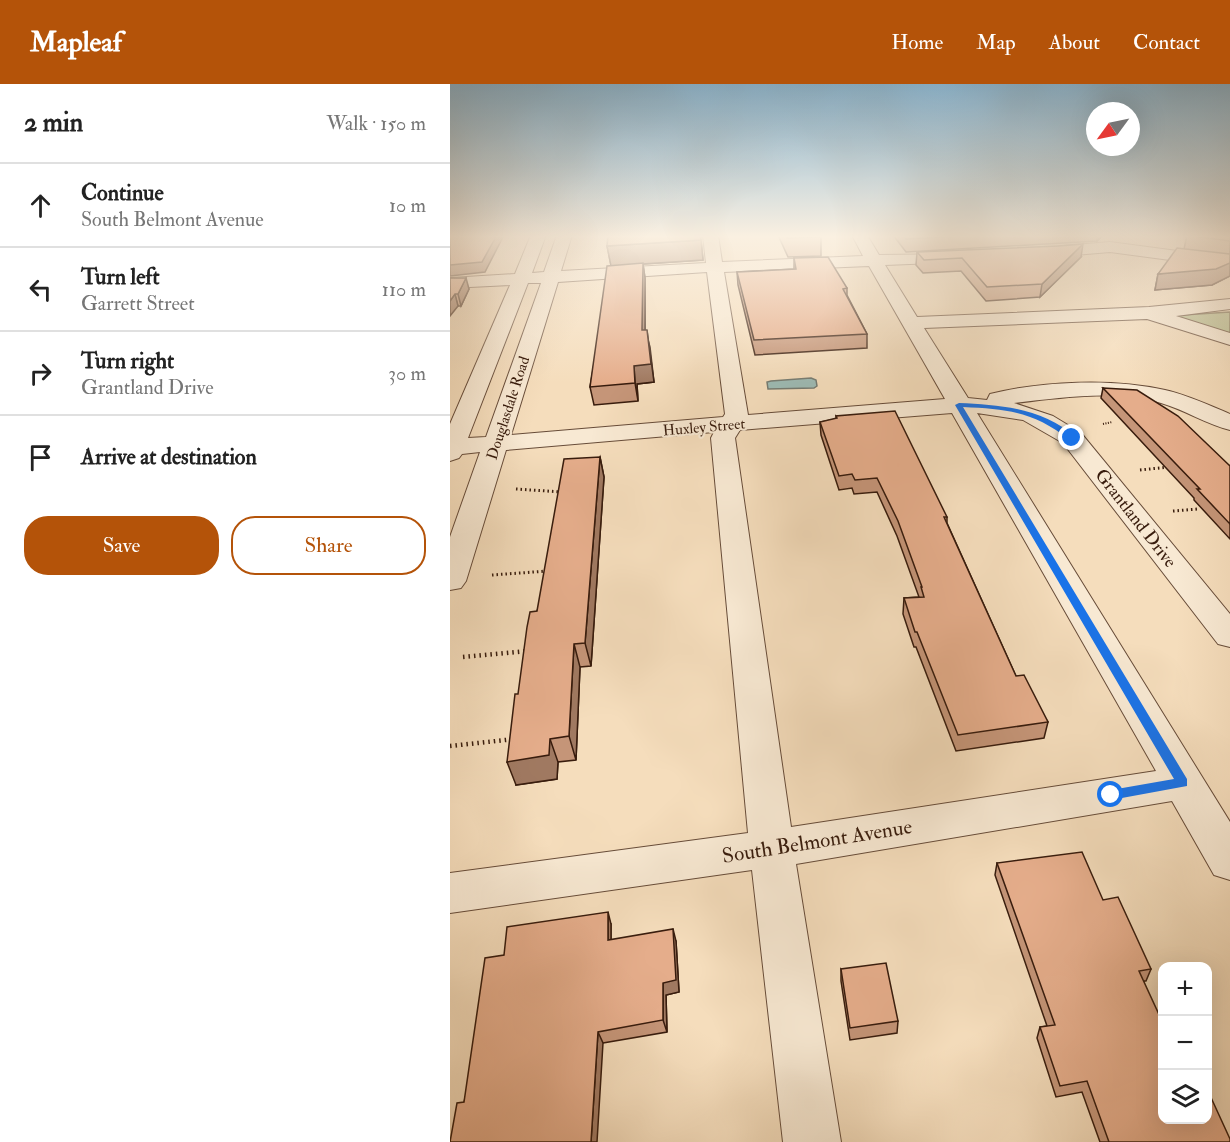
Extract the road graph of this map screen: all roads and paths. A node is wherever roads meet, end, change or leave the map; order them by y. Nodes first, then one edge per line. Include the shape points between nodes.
1 (520, 284) edge
2 (549, 284) edge
3 (717, 284) edge
4 (888, 284) edge
5 (1230, 304) edge
6 (1149, 313) junction
7 (911, 323) junction
8 (1230, 339) edge
9 (965, 405) junction
10 (1230, 423) edge
11 (730, 425) junction
12 (496, 443) junction
13 (451, 449) edge
14 (509, 490) dead end
15 (565, 492) edge
16 (552, 571) edge
17 (486, 576) dead end
18 (450, 581) edge
19 (1230, 636) edge
20 (534, 650) edge
21 (463, 657) dead end
22 (521, 738) edge
23 (450, 746) edge
24 (1183, 783) junction
25 (772, 849) junction
26 (1230, 861) edge
27 (450, 893) edge
28 (812, 1142) edge

1 - 13 street, Douglasdale Road
2 - 12 street, Douglasdale Road
3 - 11 street via 737,414
4 - 7 street
5 - 6 street
6 - 7 street
6 - 8 street
7 - 9 street
9 - 10 street via 1019,396 1116,391 1163,397
9 - 11 street, Huxley Street
9 - 19 street, Grantland Drive via 1025,412 1051,422 1072,438
9 - 24 street
11 - 12 street, Huxley Street
11 - 25 street via 723,438
12 - 13 street, Huxley Street
12 - 18 street, Douglasdale Road
14 - 15 path
16 - 17 path
20 - 21 path
22 - 23 path
24 - 25 street, South Belmont Avenue
24 - 26 street
25 - 27 street, South Belmont Avenue
25 - 28 street

